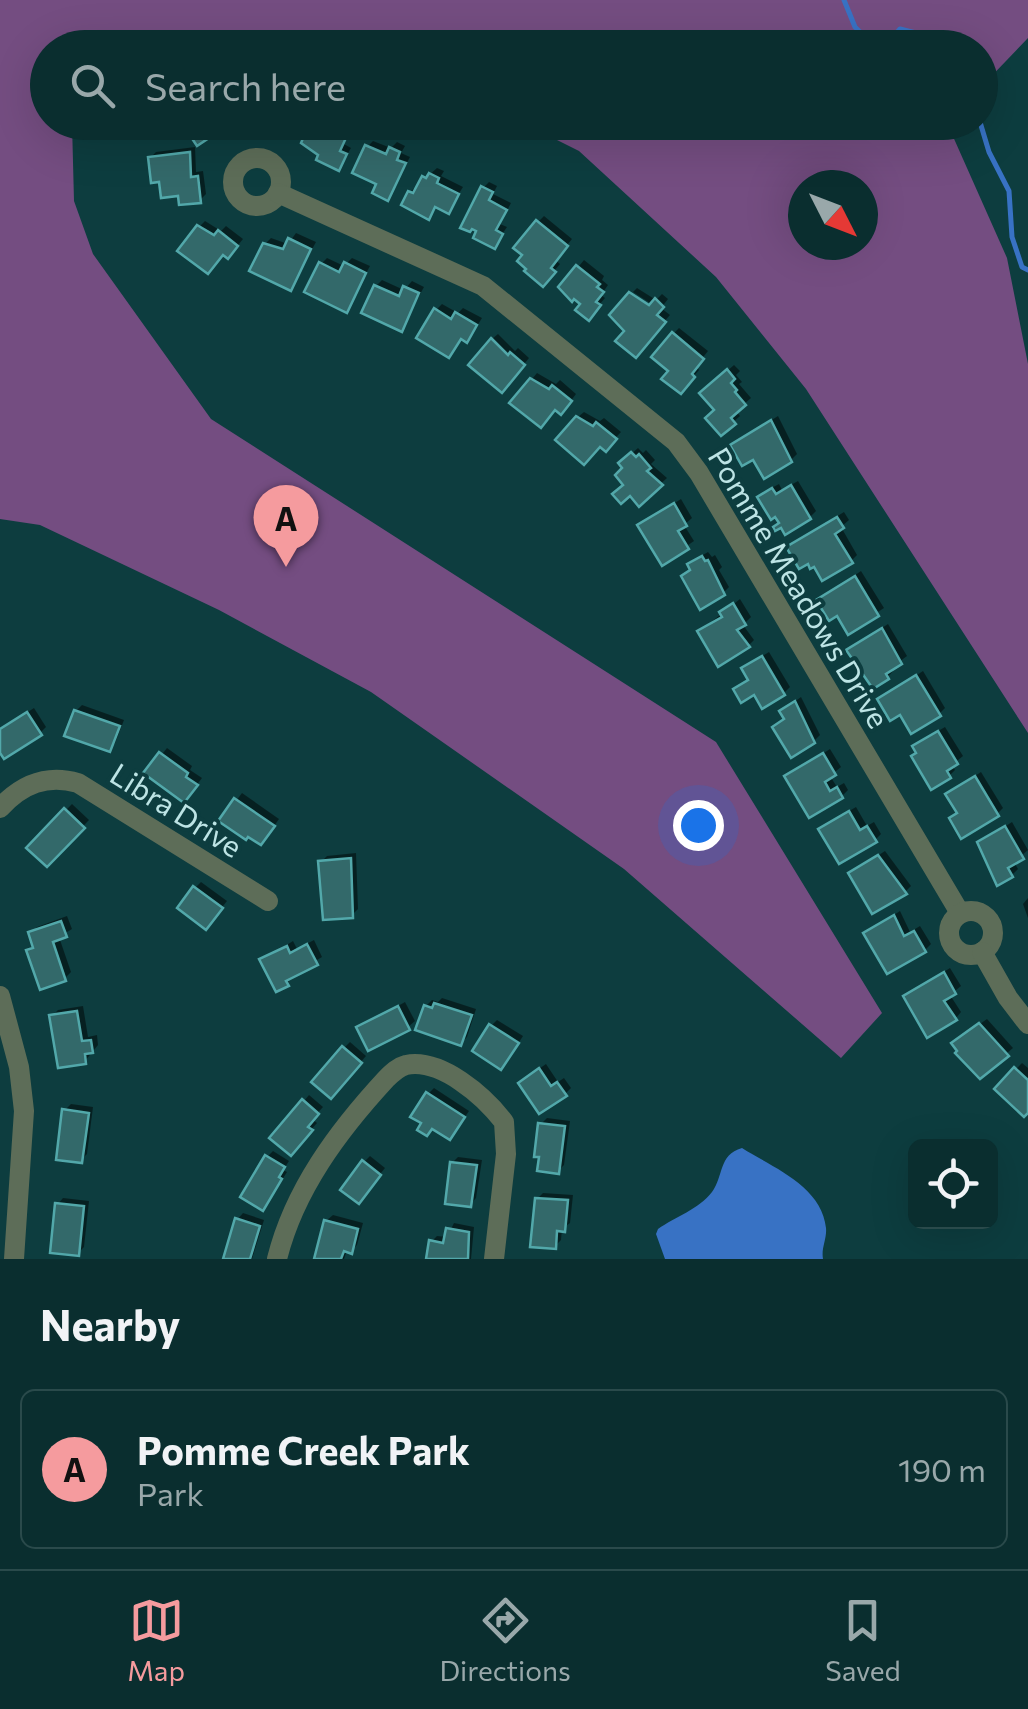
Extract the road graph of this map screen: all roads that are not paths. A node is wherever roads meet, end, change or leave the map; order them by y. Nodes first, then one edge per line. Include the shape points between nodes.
1 (278, 193) dead end
2 (0, 808) edge
3 (268, 901) dead end
4 (960, 913) junction
5 (982, 952) junction
6 (0, 996) edge
7 (1028, 1024) edge
8 (14, 1259) edge
9 (277, 1259) edge
10 (494, 1259) edge

1 - 4 street, Pomme Meadows Drive via 483,286 676,442
2 - 3 street, Libra Drive via 31,783 78,783
4 - 5 street, Pomme Meadows Drive via 977,912 990,922 992,939
4 - 5 street, Pomme Meadows Drive via 950,926 951,944 965,954
5 - 7 street, Pomme Meadows Drive
6 - 8 street via 24,1111
9 - 10 street via 306,1183 371,1094 401,1066 446,1074 504,1122

